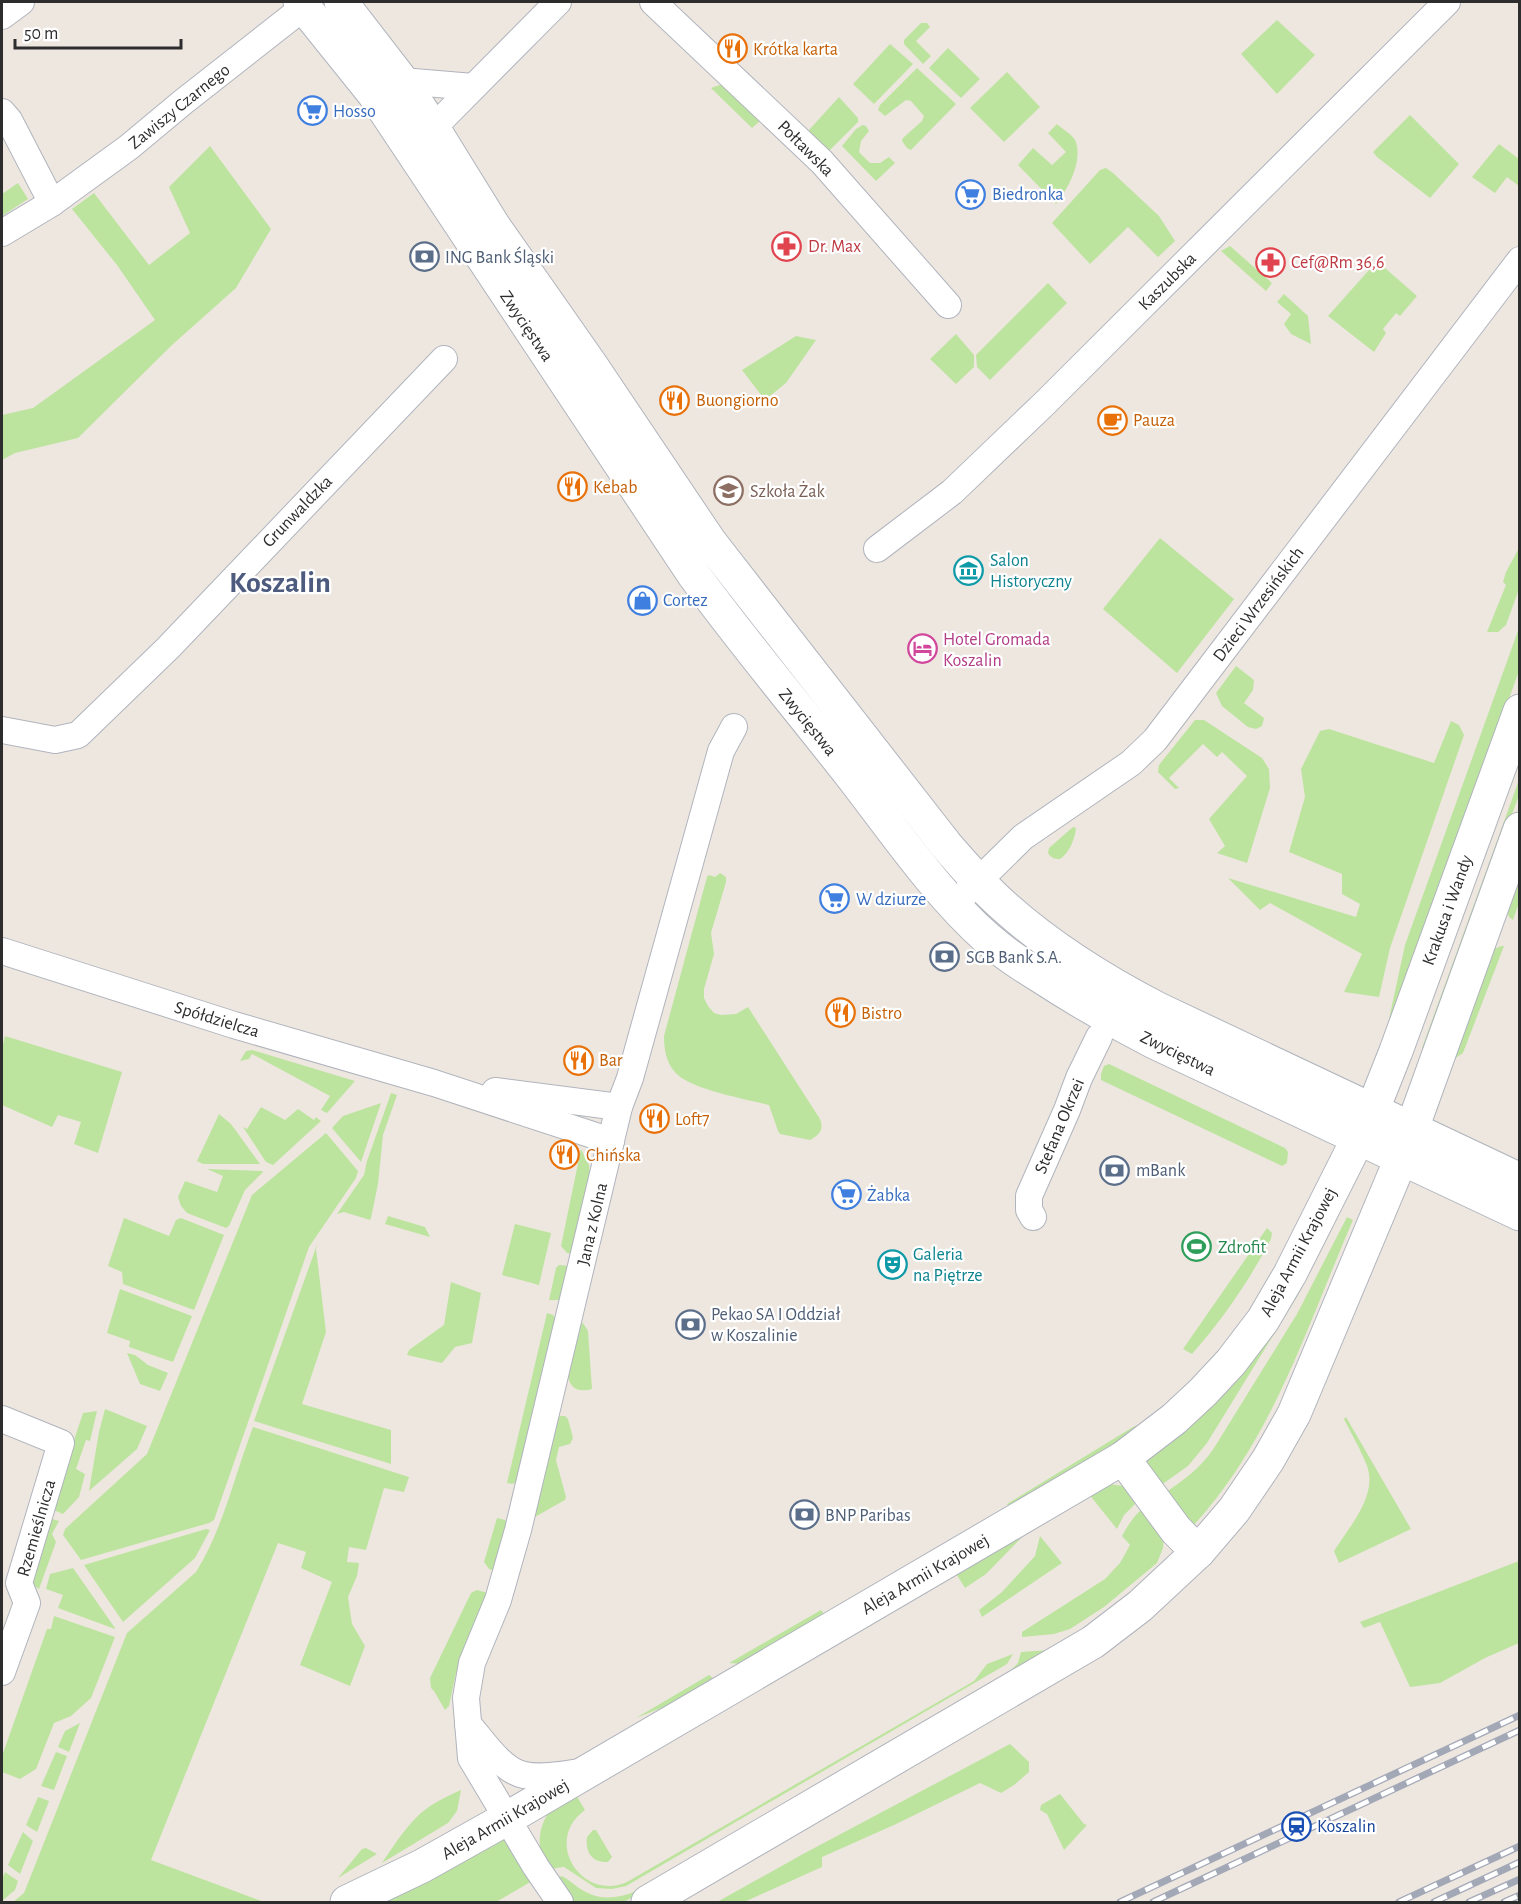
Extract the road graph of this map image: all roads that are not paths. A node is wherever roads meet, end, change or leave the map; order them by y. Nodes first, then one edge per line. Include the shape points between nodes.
1 (21, 2) edge
2 (341, 2) edge
3 (558, 2) edge
4 (653, 2) edge
5 (1447, 2) edge
6 (302, 4) edge
7 (2, 16) edge
8 (402, 81) junction
9 (473, 87) junction
10 (2, 112) edge
11 (421, 137) junction
12 (52, 203) junction
13 (2, 233) edge
14 (1520, 260) edge
15 (948, 305) dead end
16 (444, 359) dead end
17 (877, 549) dead end
18 (1520, 711) edge
19 (734, 727) dead end
20 (2, 730) edge
21 (1520, 829) edge
22 (977, 881) junction
23 (954, 904) junction
24 (2, 951) edge
25 (1099, 1037) dead end
26 (434, 1083) junction
27 (619, 1107) junction
28 (1366, 1123) junction
29 (1412, 1129) junction
30 (611, 1141) junction
31 (1401, 1159) junction
32 (1520, 1180) edge
33 (1520, 1214) edge
34 (1033, 1217) dead end
35 (2, 1419) edge
36 (1123, 1458) junction
37 (1198, 1552) junction
38 (2, 1672) edge
39 (468, 1724) junction
40 (586, 1772) junction
41 (506, 1819) junction
42 (347, 1902) edge
43 (560, 1902) edge
44 (648, 1902) edge

1 - 7 street
2 - 8 street, Zwycięstwa
3 - 9 street
4 - 15 street, Połtawska via 822,162
5 - 17 street, Kaszubska via 952,492
6 - 11 street, Zwycięstwa via 374,94
6 - 12 street, Zawiszy Czarnego via 129,147
8 - 9 street
8 - 11 street, Zwycięstwa
9 - 11 street
10 - 12 street
11 - 22 street, Zwycięstwa via 493,225 710,542
11 - 23 street, Zwycięstwa via 483,260 694,575 734,631
12 - 13 street, Zawiszy Czarnego
14 - 22 street, Dzieci Wrzesińskich via 1155,740 1131,763 1023,837
16 - 20 street, Grunwaldzka via 168,648 78,735 55,740
18 - 28 street, Krakusa i Wandy
19 - 27 street, Jana z Kolna via 721,751
21 - 29 street
22 - 23 street, Dzieci Wrzesińskich
22 - 28 street, Zwycięstwa via 1033,931 1113,986
23 - 28 street, Zwycięstwa via 988,939 1017,961 1108,1018 1154,1042
24 - 26 street, Spółdzielcza
25 - 34 street, Stefana Okrzei via 1029,1196
26 - 27 street, Spółdzielcza
26 - 30 street, Spółdzielcza
27 - 30 street, Jana z Kolna
28 - 29 street, Zwycięstwa
28 - 31 street, Zwycięstwa
28 - 36 street, Aleja Armii Krajowej via 1263,1320 1203,1392
29 - 31 street
29 - 32 street, Zwycięstwa
30 - 39 street, Jana z Kolna via 515,1542 498,1600 472,1663 466,1698
31 - 33 street, Zwycięstwa
31 - 37 street via 1294,1414 1234,1510
35 - 38 street, Rzemieślnicza via 61,1443 19,1583 27,1603
36 - 37 street via 1176,1530
36 - 40 street, Aleja Armii Krajowej
37 - 44 street via 1140,1606 1093,1642
39 - 40 street via 514,1771 534,1776
39 - 41 street, Jana z Kolna via 471,1758
40 - 41 street, Aleja Armii Krajowej
41 - 42 street, Aleja Armii Krajowej
41 - 43 street, Jana z Kolna

